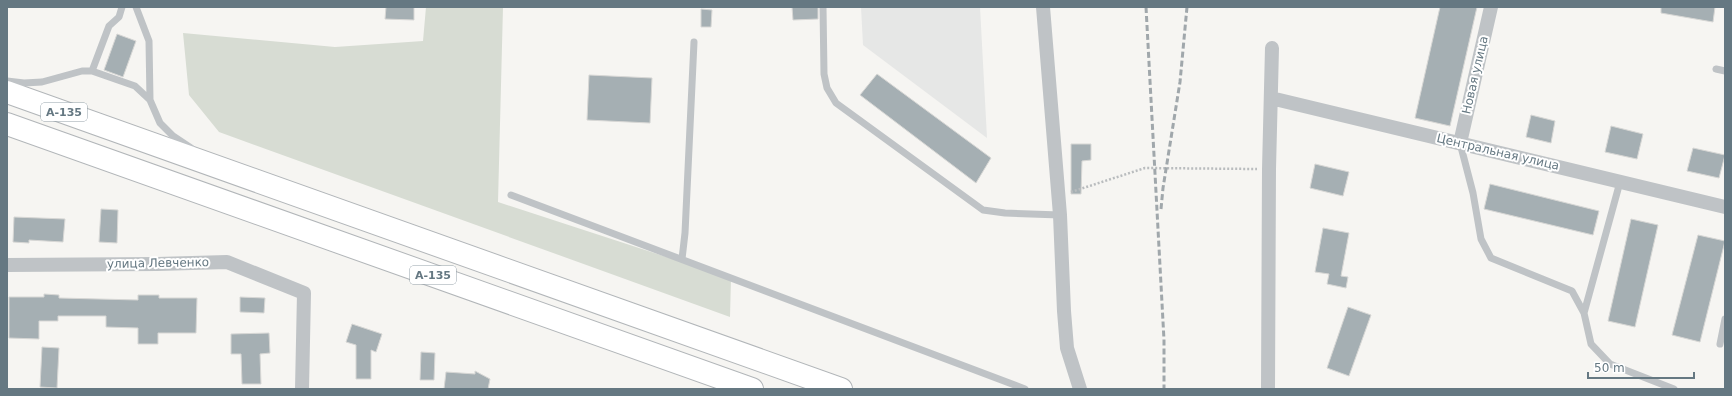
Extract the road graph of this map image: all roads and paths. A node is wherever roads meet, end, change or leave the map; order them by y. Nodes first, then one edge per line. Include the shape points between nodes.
1 (122, 7) edge
2 (136, 7) edge
3 (823, 7) edge
4 (1043, 7) edge
5 (1491, 7) edge
6 (694, 42) dead end
7 (1272, 48) dead end
8 (1716, 70) dead end
9 (92, 71) junction
10 (1725, 71) edge
11 (7, 81) edge
12 (7, 92) edge
13 (1271, 98) junction
14 (150, 100) junction
15 (7, 124) edge
16 (1460, 143) junction
17 (199, 151) dead end
18 (1269, 169) junction
19 (1620, 182) junction
20 (511, 195) dead end
21 (1058, 196) junction
22 (1725, 207) edge
23 (1060, 215) junction
24 (682, 259) junction
25 (7, 265) edge
26 (1584, 313) junction
27 (1725, 319) edge
28 (1720, 344) dead end
29 (302, 389) edge
30 (752, 389) edge
31 (841, 389) edge
32 (1025, 389) edge
33 (1080, 389) edge
34 (1268, 389) edge
35 (1674, 389) edge

1 - 9 lane via 119,17 109,26
2 - 14 lane via 149,41
3 - 23 lane via 824,74 827,88 836,102 983,210
4 - 21 street
5 - 16 street, Новая улица
6 - 24 lane
7 - 13 street
8 - 10 lane
9 - 11 lane via 82,71 42,82
9 - 14 lane via 135,86
12 - 31 highway, А-135 via 256,176
13 - 16 street, Центральная улица
13 - 18 street
14 - 17 lane via 160,123 173,136
15 - 30 highway, А-135
16 - 19 street, Центральная улица
16 - 26 lane via 1473,193 1481,239 1491,258 1572,292
18 - 21 path via 1145,168
18 - 34 street
19 - 22 street, Центральная улица
19 - 26 lane
20 - 24 lane
21 - 23 street
23 - 33 street via 1067,348
24 - 32 lane
25 - 29 street, улица Левченко via 227,262 304,292
26 - 35 lane via 1591,344 1610,364
27 - 28 lane

